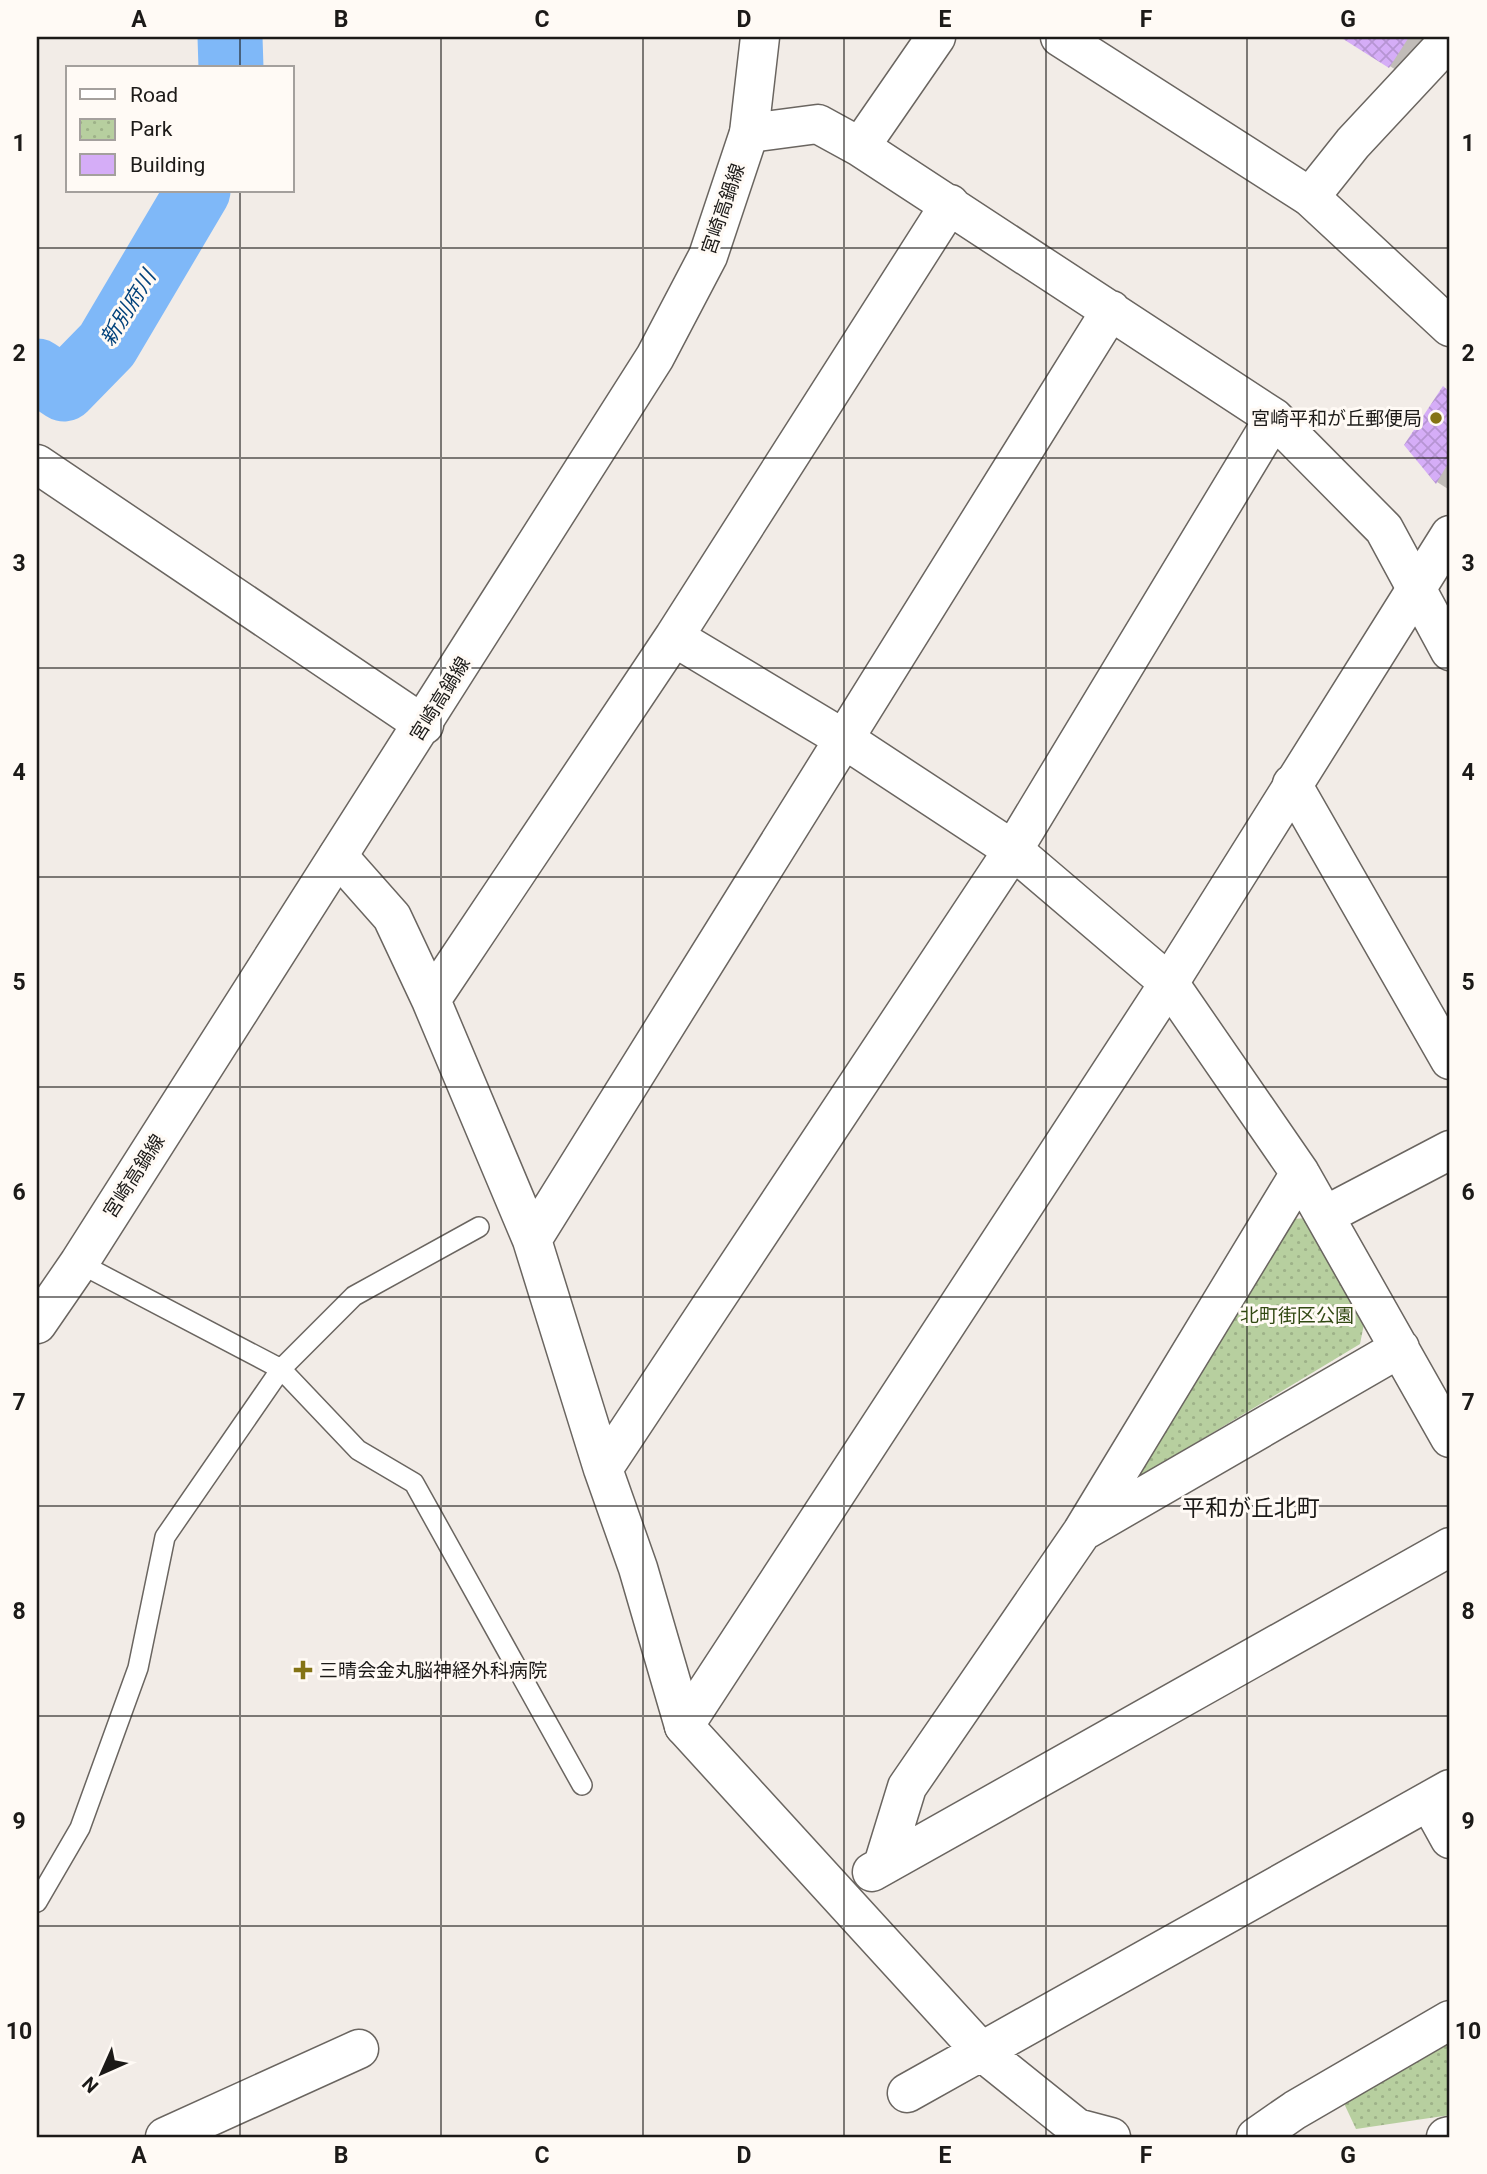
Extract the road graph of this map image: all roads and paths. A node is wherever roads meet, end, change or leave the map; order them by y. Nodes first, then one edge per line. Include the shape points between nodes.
1 (760, 37) edge
2 (936, 37) edge
3 (1060, 37) edge
4 (1450, 39) edge
5 (749, 133) junction
6 (860, 147) junction
7 (1310, 197) junction
8 (950, 204) junction
9 (1111, 310) junction
10 (1450, 327) edge
11 (1274, 418) junction
12 (37, 464) edge
13 (1450, 535) edge
14 (1416, 588) junction
15 (674, 637) junction
16 (1450, 650) edge
17 (424, 726) junction
18 (844, 739) junction
19 (1292, 784) junction
20 (1013, 849) junction
21 (338, 856) junction
22 (1169, 983) junction
23 (431, 1000) junction
24 (1450, 1059) edge
25 (1450, 1150) edge
26 (1300, 1173) junction
27 (1326, 1215) junction
28 (479, 1227) dead end
29 (533, 1240) junction
30 (79, 1263) junction
31 (37, 1324) edge
32 (1400, 1348) junction
33 (281, 1369) junction
34 (1450, 1438) edge
35 (603, 1469) junction
36 (1082, 1532) junction
37 (1450, 1547) edge
38 (684, 1726) junction
39 (582, 1785) dead end
40 (1440, 1795) edge
41 (1450, 1839) edge
42 (883, 1865) junction
43 (837, 1893) junction
44 (37, 1902) edge
45 (1450, 2020) edge
46 (359, 2049) dead end
47 (981, 2051) junction
48 (906, 2093) dead end
49 (165, 2137) edge
50 (1111, 2137) edge
51 (1256, 2137) edge

1 - 5 street, 宮崎高鍋線
2 - 6 street
3 - 7 street
4 - 7 street via 1353,143
5 - 6 street via 818,124
5 - 17 street, 宮崎高鍋線 via 708,256 655,357
6 - 8 street
7 - 10 street
8 - 9 street
8 - 15 street
9 - 11 street
9 - 18 street
11 - 14 street via 1384,529
11 - 20 street
12 - 17 street
13 - 14 street
14 - 16 street
14 - 19 street
15 - 18 street
15 - 23 street
17 - 21 street, 宮崎高鍋線
18 - 20 street
18 - 29 street
19 - 22 street
19 - 24 street
20 - 22 street
20 - 35 street
21 - 23 street via 392,917
21 - 30 street, 宮崎高鍋線
22 - 26 street
22 - 38 street
23 - 29 street
25 - 27 street
26 - 27 street
26 - 36 street
27 - 32 street
28 - 33 lane via 354,1296
29 - 35 street
30 - 31 street, 宮崎高鍋線
30 - 33 lane
32 - 34 street
32 - 36 street
33 - 39 lane via 358,1450 414,1483
33 - 44 lane via 165,1537 138,1668 80,1828
35 - 38 street
36 - 42 street via 907,1787
37 - 42 street
38 - 43 street
40 - 41 street
40 - 47 street
42 - 43 street
43 - 47 street
45 - 51 street via 1295,2109
46 - 49 street
47 - 48 street
47 - 50 street via 1077,2128

